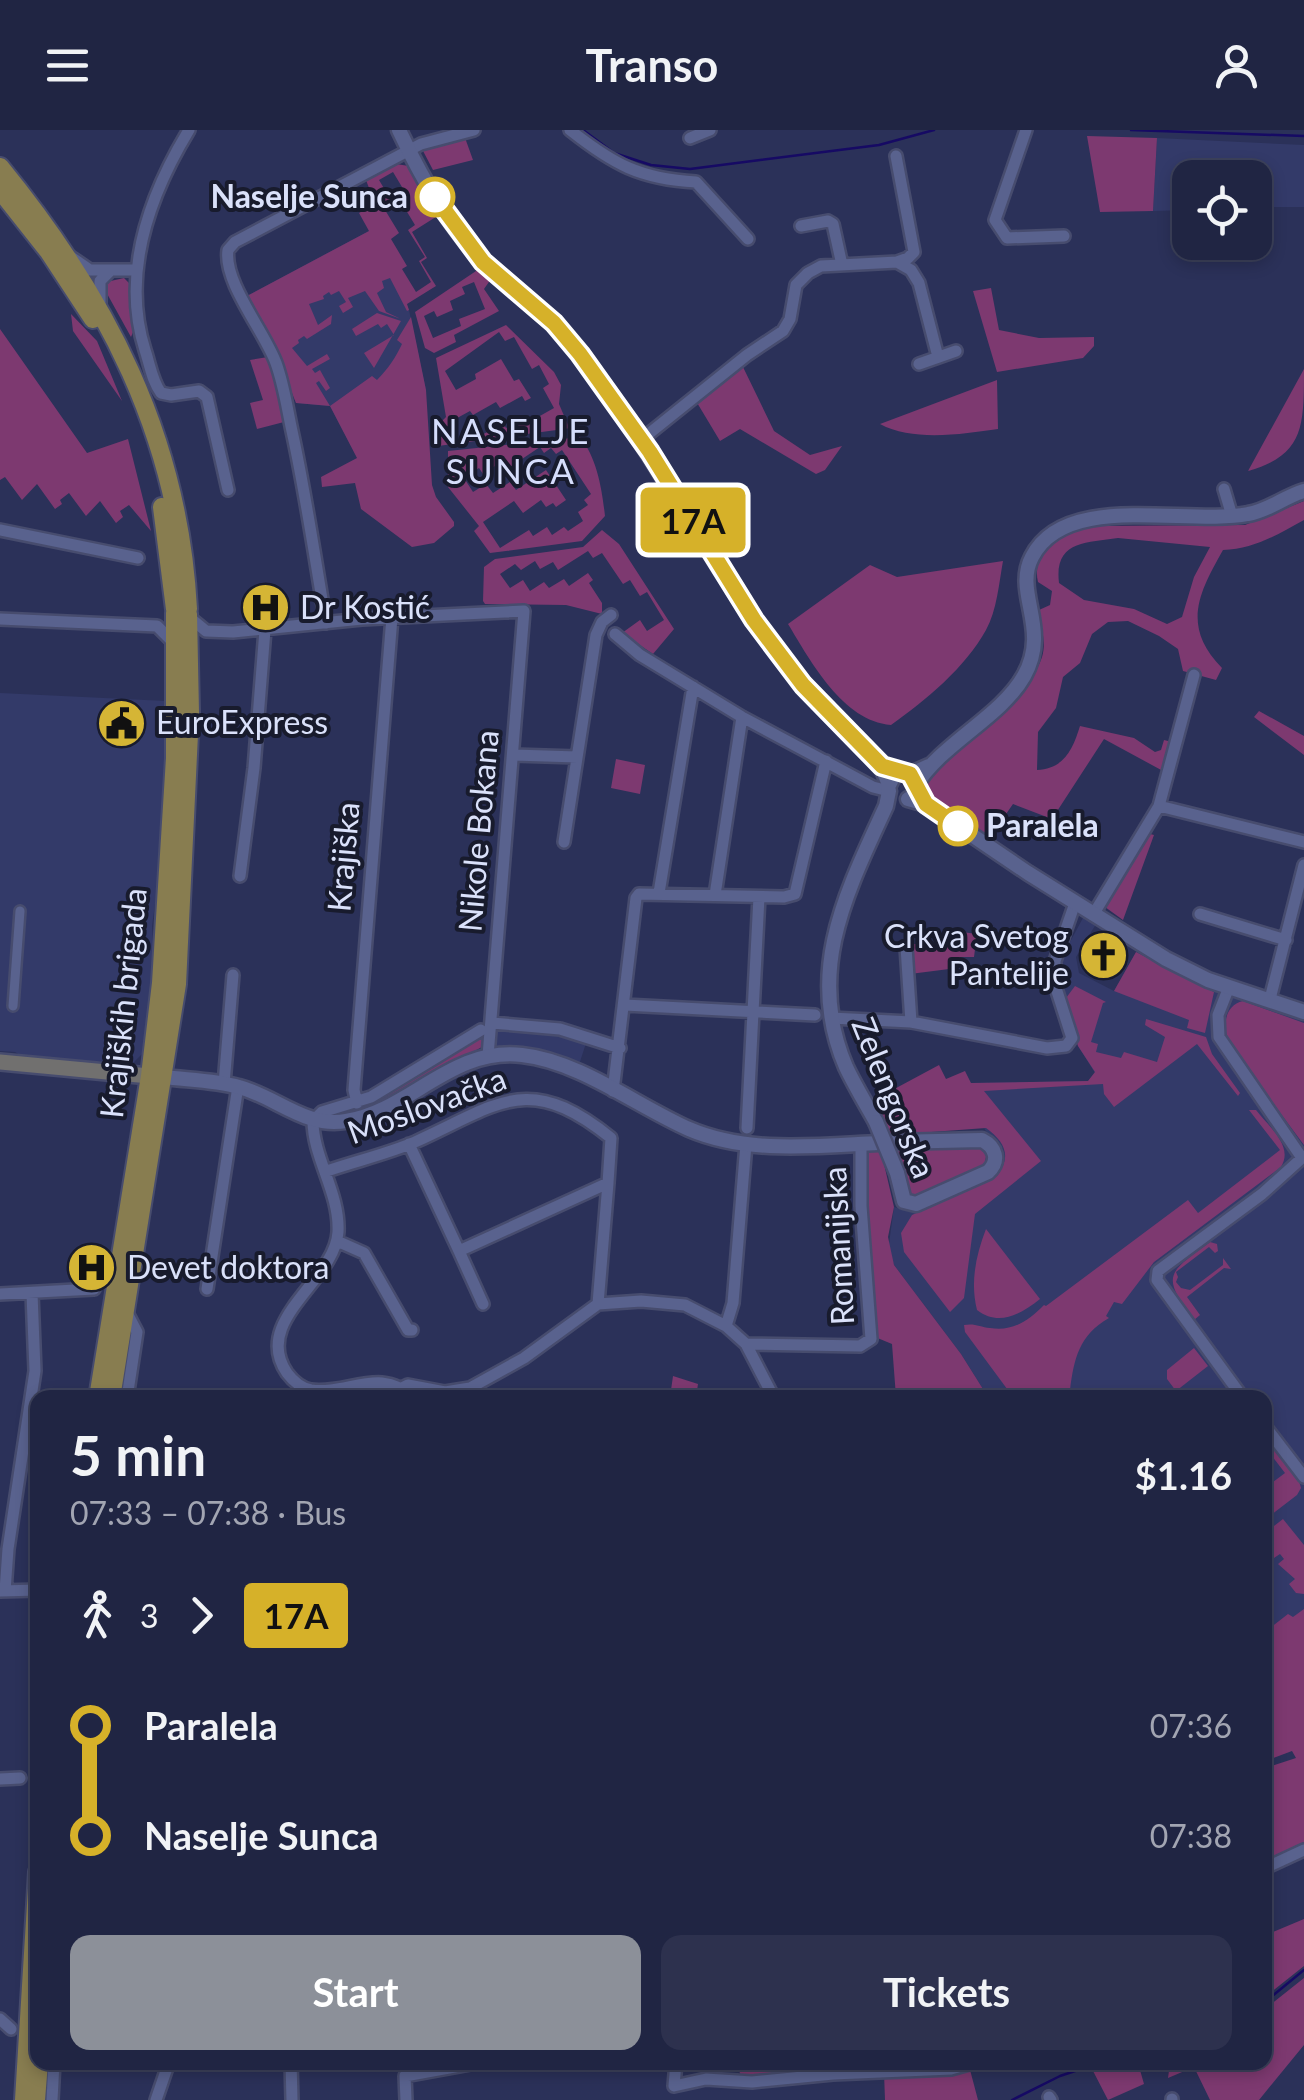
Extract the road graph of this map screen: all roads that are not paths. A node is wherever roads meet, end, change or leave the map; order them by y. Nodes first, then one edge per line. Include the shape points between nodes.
1 (189, 130) edge
2 (399, 130) edge
3 (474, 130) edge
4 (570, 130) edge
5 (710, 130) edge
6 (1025, 132) edge
7 (690, 138) dead end
8 (409, 150) junction
9 (896, 156) dead end
10 (0, 167) edge
11 (0, 190) edge
12 (801, 226) dead end
13 (1064, 236) dead end
14 (748, 239) dead end
15 (68, 255) junction
16 (897, 262) junction
17 (842, 265) junction
18 (111, 270) junction
19 (136, 270) junction
20 (100, 307) junction
21 (956, 351) dead end
22 (938, 357) junction
23 (919, 364) dead end
24 (641, 440) junction
25 (1224, 488) dead end
26 (228, 490) dead end
27 (1304, 491) edge
28 (1232, 516) junction
29 (0, 530) edge
30 (138, 558) dead end
31 (179, 610) junction
32 (611, 614) dead end
33 (392, 617) junction
34 (0, 619) edge
35 (326, 623) junction
36 (160, 626) junction
37 (266, 630) junction
38 (206, 631) junction
39 (615, 634) dead end
40 (184, 651) junction
41 (1194, 675) dead end
42 (693, 687) junction
43 (742, 717) junction
44 (514, 754) junction
45 (576, 757) junction
46 (826, 761) junction
47 (900, 789) junction
48 (1159, 806) junction
49 (564, 842) dead end
50 (1304, 842) edge
51 (1304, 865) edge
52 (240, 876) dead end
53 (659, 893) junction
54 (715, 895) junction
55 (759, 897) junction
56 (1074, 903) junction
57 (20, 912) dead end
58 (1200, 914) dead end
59 (1093, 915) junction
60 (1286, 940) junction
61 (906, 947) dead end
62 (233, 975) dead end
63 (1228, 987) junction
64 (1270, 999) junction
65 (625, 1005) junction
66 (13, 1006) dead end
67 (1304, 1012) edge
68 (755, 1013) junction
69 (815, 1014) dead end
70 (831, 1018) junction
71 (912, 1022) junction
72 (486, 1027) junction
73 (620, 1048) junction
74 (488, 1056) junction
75 (0, 1062) edge
76 (157, 1076) junction
77 (231, 1085) junction
78 (613, 1091) junction
79 (357, 1102) junction
80 (313, 1120) junction
81 (746, 1128) dead end
82 (409, 1144) junction
83 (746, 1144) junction
84 (861, 1144) junction
85 (1303, 1159) edge
86 (327, 1171) junction
87 (608, 1184) junction
88 (337, 1241) junction
89 (459, 1251) junction
90 (94, 1289) dead end
91 (207, 1290) dead end
92 (32, 1292) junction
93 (0, 1294) edge
94 (483, 1304) dead end
95 (598, 1304) junction
96 (125, 1310) junction
97 (726, 1326) junction
98 (412, 1330) dead end
99 (746, 1344) junction
100 (402, 1388) joint
101 (32, 1390) edge
102 (99, 1390) edge
103 (112, 1390) edge
104 (128, 1390) edge
105 (434, 1390) edge
106 (458, 1390) edge
107 (770, 1390) edge
108 (1237, 1390) edge
109 (30, 1404) edge
110 (1272, 1435) edge
111 (1304, 1477) edge
112 (30, 1590) edge
113 (3, 1591) edge
114 (20, 1778) dead end
115 (0, 1779) edge
116 (1304, 1850) edge
117 (1272, 1865) edge
118 (30, 2002) edge
119 (0, 2019) edge
120 (11, 2029) dead end
121 (38, 2070) edge
122 (54, 2070) edge
123 (166, 2070) edge
124 (291, 2070) edge
125 (404, 2070) edge
126 (675, 2070) edge
127 (928, 2070) edge
128 (24, 2100) edge
129 (36, 2100) edge
130 (52, 2100) edge
131 (156, 2100) edge
132 (292, 2100) edge
133 (406, 2100) edge

1 - 19 street via 153,203
2 - 8 street
3 - 8 street
4 - 14 street via 614,162 658,178 696,182
5 - 7 street
6 - 13 street via 995,214 997,225 1012,239
8 - 24 street via 474,252 562,331
8 - 35 street via 240,239 226,256 280,376
9 - 16 street via 914,252
10 - 15 main road, Krajiških brigada
11 - 31 main road, Krajiških brigada via 83,301 118,368 157,486
12 - 17 street via 833,224
15 - 18 street via 90,270
15 - 20 main road, Krajiških brigada
16 - 17 street
16 - 22 street via 918,278
17 - 24 street via 821,266 802,277 783,331
18 - 19 street
18 - 20 street via 100,281
19 - 26 street via 141,339 162,393 200,390 207,397
20 - 31 main road, Krajiških brigada via 165,469 184,555
21 - 22 street
22 - 23 street
24 - 47 street via 779,654
25 - 28 street
27 - 28 street
28 - 47 street via 1084,519 1054,531 1028,565 1035,643 1025,674
29 - 30 street
31 - 36 street
31 - 38 street
31 - 40 main road, Krajiških brigada
32 - 45 street via 596,634
33 - 35 street
33 - 44 street, Nikole Bokana via 524,611
33 - 79 street, Krajiška via 362,961
34 - 36 street
35 - 37 street
36 - 40 street
37 - 38 street
37 - 52 street
38 - 40 street
39 - 42 street
40 - 76 main road, Krajiških brigada via 182,922
41 - 48 street
42 - 43 street
42 - 53 street
43 - 46 street
43 - 54 street
44 - 45 street
44 - 72 street, Nikole Bokana
45 - 49 street
46 - 47 street via 877,789
46 - 55 street via 795,894
47 - 56 street
47 - 70 street, Zelengorska via 836,921
48 - 50 street
48 - 59 street
51 - 60 street
53 - 54 street
53 - 65 street via 636,898
54 - 55 street
55 - 68 street
56 - 59 street
56 - 71 street via 1055,961 1071,1043 1047,1048
57 - 66 street
58 - 60 street
59 - 63 street
60 - 64 street
61 - 71 street
62 - 77 street
63 - 64 street
63 - 85 street via 1218,1037
64 - 67 street
65 - 68 street
65 - 73 street
68 - 69 street
68 - 81 street
70 - 71 street
70 - 84 street, Zelengorska, bridge via 845,1066 876,1122 890,1149 904,1201 916,1204 994,1165 995,1154 982,1140 885,1143
72 - 73 street via 560,1028
72 - 74 street, Nikole Bokana
72 - 79 street
73 - 78 street
74 - 78 street, Zelengorska via 536,1058
74 - 80 street, Zelengorska via 364,1116
75 - 76 main road
76 - 77 street
76 - 96 main road, Krajiških brigada
76 - 102 main road, Krajiških brigada
77 - 80 street
77 - 91 street
78 - 83 street, Zelengorska via 686,1128
79 - 80 street
80 - 86 street
82 - 86 street, Moslovačka
82 - 87 street, Moslovačka via 502,1103 540,1099 610,1138
82 - 89 street
83 - 84 street, Zelengorska
83 - 97 street via 734,1303
84 - 99 street, Romanijska via 871,1340 860,1346
85 - 108 street via 1158,1271 1161,1288
86 - 88 street
87 - 89 street
87 - 95 street
88 - 98 street via 364,1253
88 - 100 street via 326,1268 286,1318 281,1362 306,1389 377,1381
89 - 94 street
90 - 92 street
92 - 93 street
92 - 101 street
95 - 97 street via 685,1304
95 - 106 street via 524,1358
96 - 103 main road, Krajiških brigada
96 - 104 street via 138,1332
97 - 99 street
99 - 107 street
100 - 105 street
109 - 113 street
110 - 111 street
112 - 113 street
114 - 115 street
116 - 117 street
118 - 128 main road
119 - 120 street
121 - 129 main road
122 - 130 street
123 - 131 street
124 - 132 street
125 - 133 street
126 - 127 street via 674,2086

